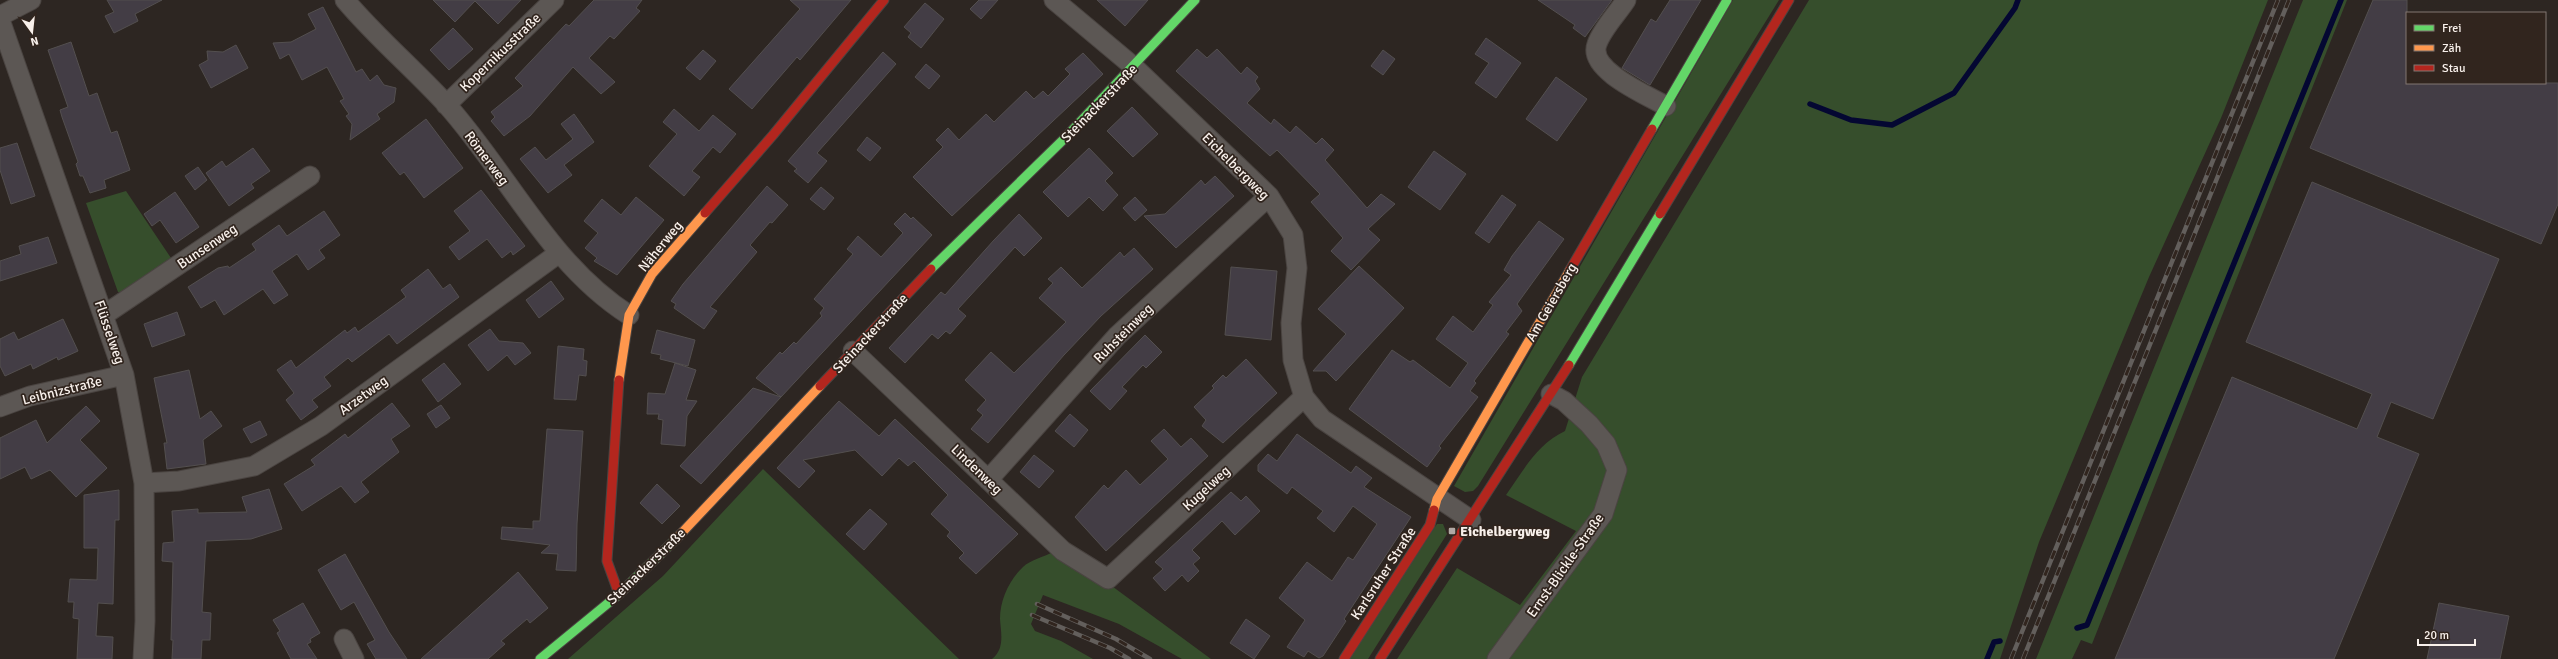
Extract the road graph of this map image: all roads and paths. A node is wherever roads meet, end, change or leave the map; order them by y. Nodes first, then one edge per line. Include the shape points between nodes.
1 (31, 0) edge
2 (345, 0) edge
3 (554, 0) edge
4 (884, 0) edge
5 (1054, 0) edge
6 (1195, 0) edge
7 (1626, 0) edge
8 (1727, 0) edge
9 (1789, 0) edge
10 (0, 16) edge
11 (0, 20) edge
12 (1134, 67) junction
13 (446, 105) junction
14 (1666, 106) junction
15 (310, 176) dead end
16 (1269, 196) junction
17 (559, 253) junction
18 (104, 315) junction
19 (629, 315) junction
20 (853, 351) junction
21 (124, 375) junction
22 (1551, 394) junction
23 (1304, 398) junction
24 (0, 407) edge
25 (988, 480) junction
26 (144, 483) junction
27 (1437, 499) junction
28 (1470, 520) junction
29 (1108, 579) joint
30 (619, 594) junction
31 (344, 639) dead end
32 (143, 659) edge
33 (354, 659) edge
34 (540, 659) edge
35 (1344, 659) edge
36 (1380, 659) edge
37 (1497, 659) edge

1 - 10 street
2 - 13 street, Römerweg
3 - 13 street, Kopernikusstraße
4 - 19 street, Näherweg via 773,135 652,274
5 - 12 street, Eichelbergweg
6 - 12 street, Steinackerstraße
7 - 14 street via 1597,44 1595,53 1598,63 1611,74
8 - 14 street, Am Geiersberg
9 - 22 street
11 - 18 street, Flüsselweg
12 - 16 street, Eichelbergweg
12 - 20 street, Steinackerstraße via 926,274
13 - 17 street, Römerweg
14 - 27 street, Am Geiersberg
15 - 18 street, Bunsenweg
16 - 23 street, Eichelbergweg via 1293,235 1297,268 1291,323 1293,360
16 - 25 street, Ruhsteinweg via 1117,336
17 - 19 street, Römerweg via 607,301
17 - 26 street, Arzetweg via 320,426 254,466 179,481
18 - 21 street, Flüsselweg
19 - 30 street, Näherweg via 619,378 607,561
20 - 25 street, Lindenweg
20 - 30 street, Steinackerstraße via 664,552
21 - 24 street, Leibnizstraße via 30,396
21 - 26 street, Flüsselweg
22 - 28 street
22 - 37 street, Ernst-Blickle-Straße via 1564,401 1590,424 1606,444 1617,470 1603,514
23 - 27 street, Eichelbergweg via 1322,419
23 - 29 street, Kugelweg
25 - 29 street, Lindenweg via 1062,551
26 - 32 street, Flüsselweg
27 - 28 street, Eichelbergweg
27 - 35 street, Karlsruher Straße via 1430,525
28 - 36 street
30 - 34 street, Steinackerstraße
31 - 33 street

